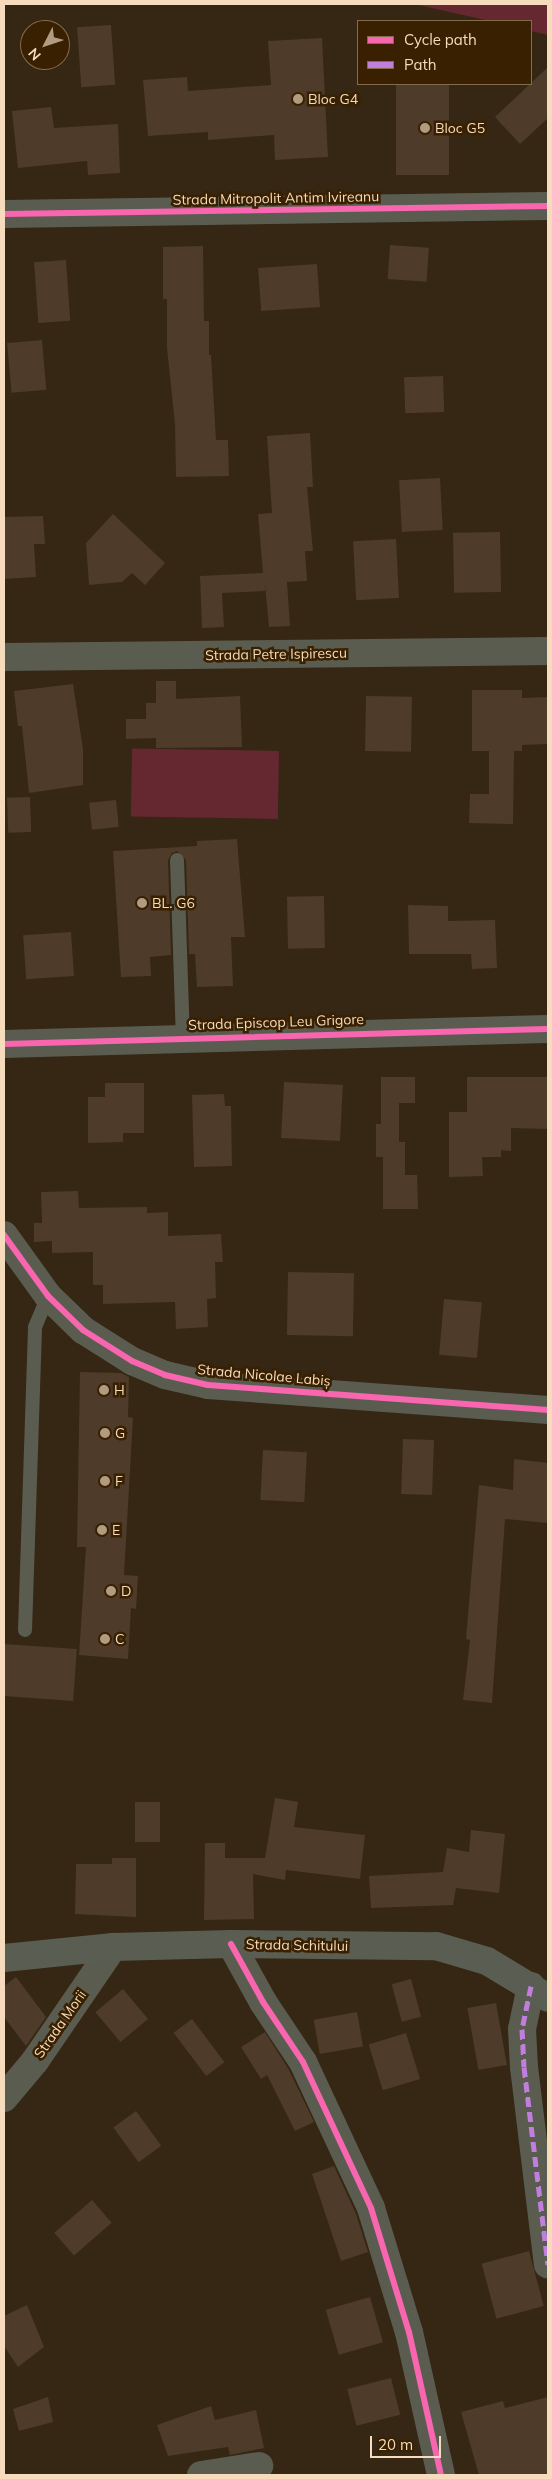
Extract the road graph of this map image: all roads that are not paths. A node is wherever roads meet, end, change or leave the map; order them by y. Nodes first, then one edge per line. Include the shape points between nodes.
1 (548, 206) edge
2 (4, 214) edge
3 (548, 651) edge
4 (4, 658) edge
5 (176, 860) dead end
6 (548, 1029) edge
7 (183, 1038) junction
8 (4, 1044) edge
9 (4, 1235) edge
10 (48, 1296) junction
11 (548, 1410) edge
12 (25, 1630) dead end
13 (231, 1944) junction
14 (113, 1947) junction
15 (4, 1958) edge
16 (539, 1992) edge
17 (4, 2098) edge
18 (548, 2265) edge
19 (259, 2466) dead end
20 (201, 2475) edge
21 (441, 2475) edge

1 - 2 street, Strada Mitropolit Antim Ivireanu
3 - 4 street, Strada Petre Ispirescu
5 - 7 lane
6 - 7 street, Strada Episcop Leu Grigore
7 - 8 street, Strada Episcop Leu Grigore
9 - 10 street, Strada Nicolae Labiș
10 - 11 street, Strada Nicolae Labiș via 83,1330 132,1361 165,1375 208,1385
10 - 12 lane via 35,1327
13 - 14 main road, Strada Schitului
13 - 16 main road, Strada Schitului via 436,1946 487,1961
13 - 21 street via 263,2002 304,2062 371,2208 409,2332
14 - 15 main road, Strada Schitului
14 - 17 street, Strada Morii via 35,2061
16 - 18 street via 522,2029
19 - 20 street

